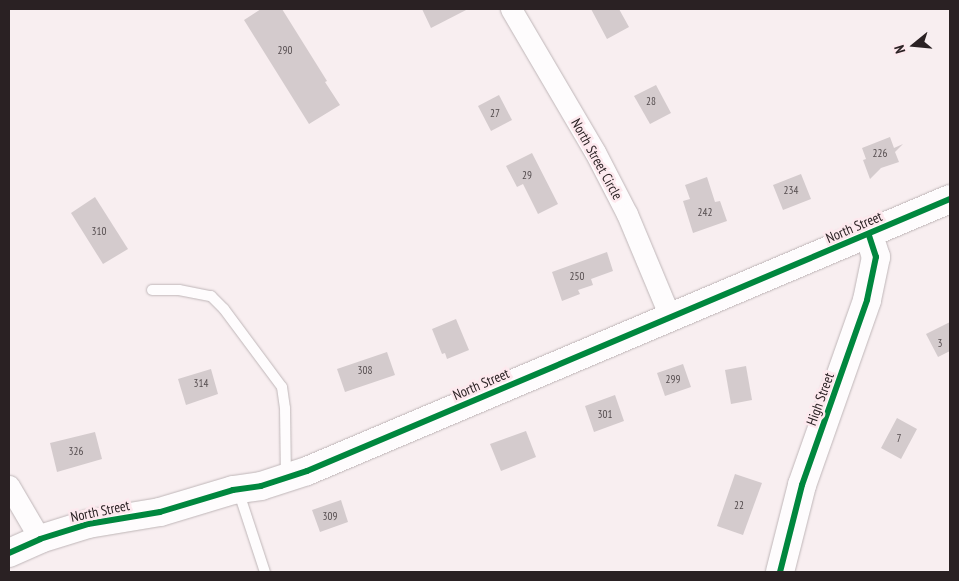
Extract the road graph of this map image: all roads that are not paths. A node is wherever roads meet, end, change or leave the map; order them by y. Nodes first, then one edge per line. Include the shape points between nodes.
1 (511, 9) edge
2 (950, 199) edge
3 (869, 235) junction
4 (152, 290) dead end
5 (670, 317) junction
6 (286, 478) junction
7 (9, 486) edge
8 (238, 489) junction
9 (40, 539) junction
10 (9, 553) edge
11 (266, 572) edge
12 (780, 572) edge

1 - 5 street, North Street Circle via 618,196
2 - 3 street, North Street
3 - 5 street, North Street
3 - 12 street, High Street via 876,257 867,300 802,485
4 - 6 lane via 179,290 211,296 282,387
5 - 6 street, North Street
6 - 8 street, North Street
7 - 9 street
8 - 9 street, North Street via 160,512 88,524
8 - 11 lane
9 - 10 street, North Street

